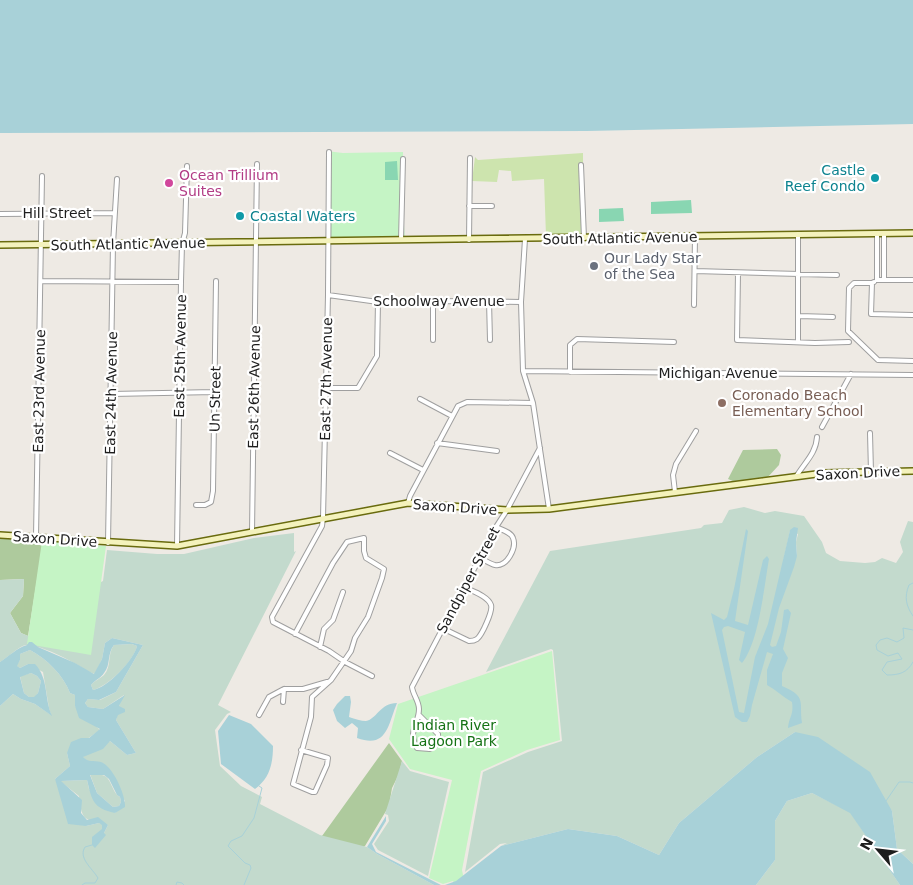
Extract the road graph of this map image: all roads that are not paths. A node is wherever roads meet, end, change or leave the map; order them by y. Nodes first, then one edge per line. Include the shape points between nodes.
1 (329, 152) dead end
2 (470, 158) dead end
3 (403, 159) dead end
4 (257, 164) dead end
5 (581, 165) dead end
6 (187, 166) dead end
7 (42, 176) dead end
8 (117, 178) dead end
9 (469, 206) junction
10 (492, 206) dead end
11 (42, 212) junction
12 (114, 213) junction
13 (0, 214) edge
14 (913, 233) edge
15 (877, 234) junction
16 (884, 234) junction
17 (798, 235) junction
18 (695, 237) junction
19 (584, 238) junction
20 (525, 239) junction
21 (327, 240) junction
22 (401, 240) junction
23 (469, 240) junction
24 (256, 242) junction
25 (113, 244) junction
26 (182, 244) junction
27 (0, 245) edge
28 (41, 245) junction
29 (695, 272) junction
30 (738, 273) junction
31 (799, 274) junction
32 (837, 275) dead end
33 (884, 280) junction
34 (913, 280) edge
35 (41, 281) junction
36 (114, 282) junction
37 (180, 282) junction
38 (216, 282) dead end
39 (874, 282) junction
40 (328, 295) junction
41 (433, 301) junction
42 (490, 301) junction
43 (378, 302) junction
44 (521, 302) junction
45 (694, 305) dead end
46 (913, 315) edge
47 (799, 316) junction
48 (833, 317) dead end
49 (433, 340) dead end
50 (490, 340) dead end
51 (674, 342) dead end
52 (798, 342) junction
53 (849, 342) dead end
54 (913, 361) edge
55 (523, 371) junction
56 (570, 372) junction
57 (850, 374) junction
58 (913, 375) edge
59 (326, 388) junction
60 (179, 392) junction
61 (215, 392) junction
62 (111, 394) junction
63 (420, 399) dead end
64 (533, 403) junction
65 (452, 416) junction
66 (822, 427) dead end
67 (696, 431) dead end
68 (870, 433) dead end
69 (816, 437) dead end
70 (437, 443) junction
71 (540, 448) junction
72 (390, 452) dead end
73 (497, 452) dead end
74 (423, 470) junction
75 (913, 471) edge
76 (871, 472) junction
77 (796, 477) junction
78 (674, 492) junction
79 (408, 502) junction
80 (196, 505) dead end
81 (549, 509) junction
82 (507, 510) junction
83 (323, 518) junction
84 (496, 527) junction
85 (252, 532) junction
86 (0, 535) edge
87 (36, 537) junction
88 (108, 543) junction
89 (177, 546) junction
90 (480, 558) junction
91 (464, 587) junction
92 (343, 592) dead end
93 (442, 628) junction
94 (295, 634) junction
95 (320, 647) junction
96 (345, 662) junction
97 (372, 676) dead end
98 (331, 680) junction
99 (284, 689) junction
100 (283, 702) dead end
101 (259, 715) dead end
102 (419, 715) junction
103 (301, 750) junction

1 - 21 street, East 27th Avenue
2 - 9 street
3 - 22 street
4 - 24 street, East 26th Avenue
5 - 19 street
6 - 26 street, East 25th Avenue
7 - 11 street, East 23rd Avenue
8 - 12 street, East 24th Avenue
9 - 10 street
9 - 23 street
11 - 12 street, Hill Street
11 - 13 street, Hill Street
11 - 28 street, East 23rd Avenue
12 - 25 street, East 24th Avenue
14 - 16 street, South Atlantic Avenue
15 - 16 street, South Atlantic Avenue
15 - 17 street, South Atlantic Avenue
15 - 39 street
16 - 33 street
17 - 18 street, South Atlantic Avenue
17 - 31 street
18 - 19 street, South Atlantic Avenue
18 - 29 street
19 - 20 street, South Atlantic Avenue
20 - 23 street, South Atlantic Avenue
20 - 44 street
21 - 22 street, South Atlantic Avenue
21 - 24 street, South Atlantic Avenue
21 - 40 street, East 27th Avenue
22 - 23 street, South Atlantic Avenue
24 - 26 street, South Atlantic Avenue
24 - 85 street, East 26th Avenue
25 - 26 street, South Atlantic Avenue
25 - 28 street, South Atlantic Avenue
25 - 36 street, East 24th Avenue
26 - 37 street, East 25th Avenue
27 - 28 street, South Atlantic Avenue
28 - 35 street, East 23rd Avenue
29 - 30 street
29 - 45 street
30 - 31 street
30 - 52 street via 737,340
31 - 32 street
31 - 47 street
33 - 34 street
33 - 39 street
35 - 36 street
35 - 87 street, East 23rd Avenue
36 - 37 street
36 - 62 street, East 24th Avenue
37 - 60 street, East 25th Avenue
38 - 61 street, Un Street
39 - 46 street via 871,314
39 - 54 street via 854,283 849,288 848,331 878,360
40 - 43 street, Schoolway Avenue
40 - 59 street, East 27th Avenue
41 - 42 street, Schoolway Avenue
41 - 43 street, Schoolway Avenue
41 - 49 street
42 - 44 street, Schoolway Avenue
42 - 50 street
43 - 59 street via 377,356 358,388
44 - 55 street, Schoolway Avenue
47 - 48 street
47 - 52 street
51 - 56 street via 577,339 570,345
52 - 53 street
55 - 56 street, Michigan Avenue
55 - 64 street, Schoolway Avenue
56 - 57 street, Michigan Avenue
57 - 58 street, Michigan Avenue
57 - 66 street
59 - 83 street, East 27th Avenue
60 - 61 street
60 - 62 street
60 - 89 street, East 25th Avenue
61 - 80 street, Un Street via 213,491 211,502
62 - 88 street, East 24th Avenue
63 - 65 street
64 - 65 street via 467,402 458,406
64 - 71 street, Schoolway Avenue
65 - 70 street
67 - 78 street via 676,464
68 - 76 street
69 - 77 street via 812,455
70 - 73 street
70 - 74 street
71 - 81 street, Schoolway Avenue
71 - 82 street, Sandpiper Street
72 - 74 street
74 - 79 street
75 - 76 street, Saxon Drive
76 - 77 street, Saxon Drive
77 - 78 street, Saxon Drive
78 - 81 street, Saxon Drive
79 - 82 street, Saxon Drive
79 - 83 street, Saxon Drive
81 - 82 street, Saxon Drive
82 - 84 street, Sandpiper Street
83 - 85 street, Saxon Drive
83 - 94 street via 322,526 272,617 273,622
84 - 90 street, Sandpiper Street
84 - 90 street via 511,534 513,539 514,546 507,560 495,565
85 - 89 street, Saxon Drive
86 - 87 street, Saxon Drive
87 - 88 street, Saxon Drive
88 - 89 street, Saxon Drive
90 - 91 street, Sandpiper Street
91 - 93 street, Sandpiper Street
91 - 93 street via 487,599 491,605 491,612 478,638 469,641
92 - 95 street via 333,620 324,629
93 - 102 street, Sandpiper Street via 412,687
94 - 95 street
94 - 96 street via 346,542 364,538 366,558 384,569 368,617
95 - 96 street
96 - 97 street
96 - 98 street
98 - 99 street via 320,685
98 - 103 street via 312,697 311,717
99 - 100 street
99 - 101 street via 269,697
102 - 102 street, Sandpiper Street via 438,734 438,743 430,749 417,748 413,741
103 - 103 street via 293,784 316,792 328,758

